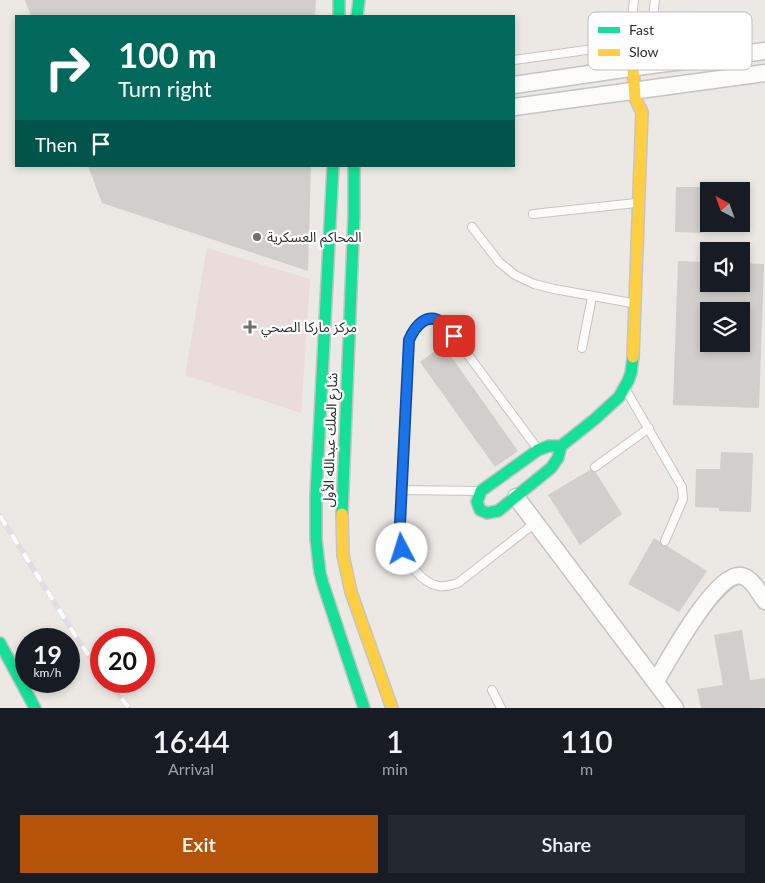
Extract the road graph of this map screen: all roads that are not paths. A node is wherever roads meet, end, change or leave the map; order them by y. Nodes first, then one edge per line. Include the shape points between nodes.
1 (339, 0) edge
2 (359, 0) edge
3 (339, 15) edge
4 (357, 15) edge
5 (588, 50) edge
6 (765, 51) edge
7 (752, 53) edge
8 (515, 60) edge
9 (619, 70) edge
10 (633, 70) edge
11 (651, 70) edge
12 (765, 73) edge
13 (515, 85) edge
14 (651, 88) junction
15 (634, 91) junction
16 (515, 107) edge
17 (642, 112) junction
18 (333, 167) edge
19 (354, 167) edge
20 (365, 174) dead end
21 (638, 203) junction
22 (532, 214) dead end
23 (354, 215) junction
24 (472, 226) dead end
25 (592, 296) junction
26 (634, 303) junction
27 (582, 348) dead end
28 (625, 388) junction
29 (648, 428) junction
30 (561, 446) junction
31 (538, 450) junction
32 (596, 467) dead end
33 (402, 490) junction
34 (481, 491) junction
35 (516, 497) junction
36 (535, 523) junction
37 (666, 541) dead end
38 (765, 601) edge
39 (0, 643) edge
40 (656, 681) junction
41 (492, 690) dead end
42 (669, 706) edge
43 (34, 708) edge
44 (364, 708) edge
45 (392, 708) edge
46 (501, 708) edge

1 - 3 main road
2 - 4 main road
5 - 8 lane
6 - 7 street
9 - 13 street
10 - 15 main road
11 - 14 street
12 - 14 street
14 - 15 street
14 - 17 street
15 - 16 street
15 - 17 main road
17 - 21 main road
18 - 44 main road, شارع الملك عبدالله الأول via 316,544 323,584
19 - 23 main road, شارع الملك عبدالله الأول
20 - 23 main road
21 - 22 lane
21 - 26 main road
23 - 45 main road, شارع الملك عبدالله الأول via 343,555 351,592
24 - 25 lane via 499,262 515,275 534,284
25 - 26 lane
25 - 27 lane
26 - 28 main road via 632,367
28 - 29 lane
28 - 30 main road via 610,407
29 - 32 lane
29 - 37 lane via 680,481 683,493
30 - 31 main road via 545,446
30 - 35 main road via 557,462
31 - 33 lane via 449,329 436,319 427,319 419,324 409,340
31 - 34 main road
33 - 34 lane
33 - 36 lane via 402,549 414,570 437,586 458,583
34 - 35 main road via 477,504 485,514 498,511
35 - 36 street
36 - 40 street
38 - 40 street via 743,576 729,578 702,607
39 - 43 main road
40 - 42 street
41 - 46 lane

